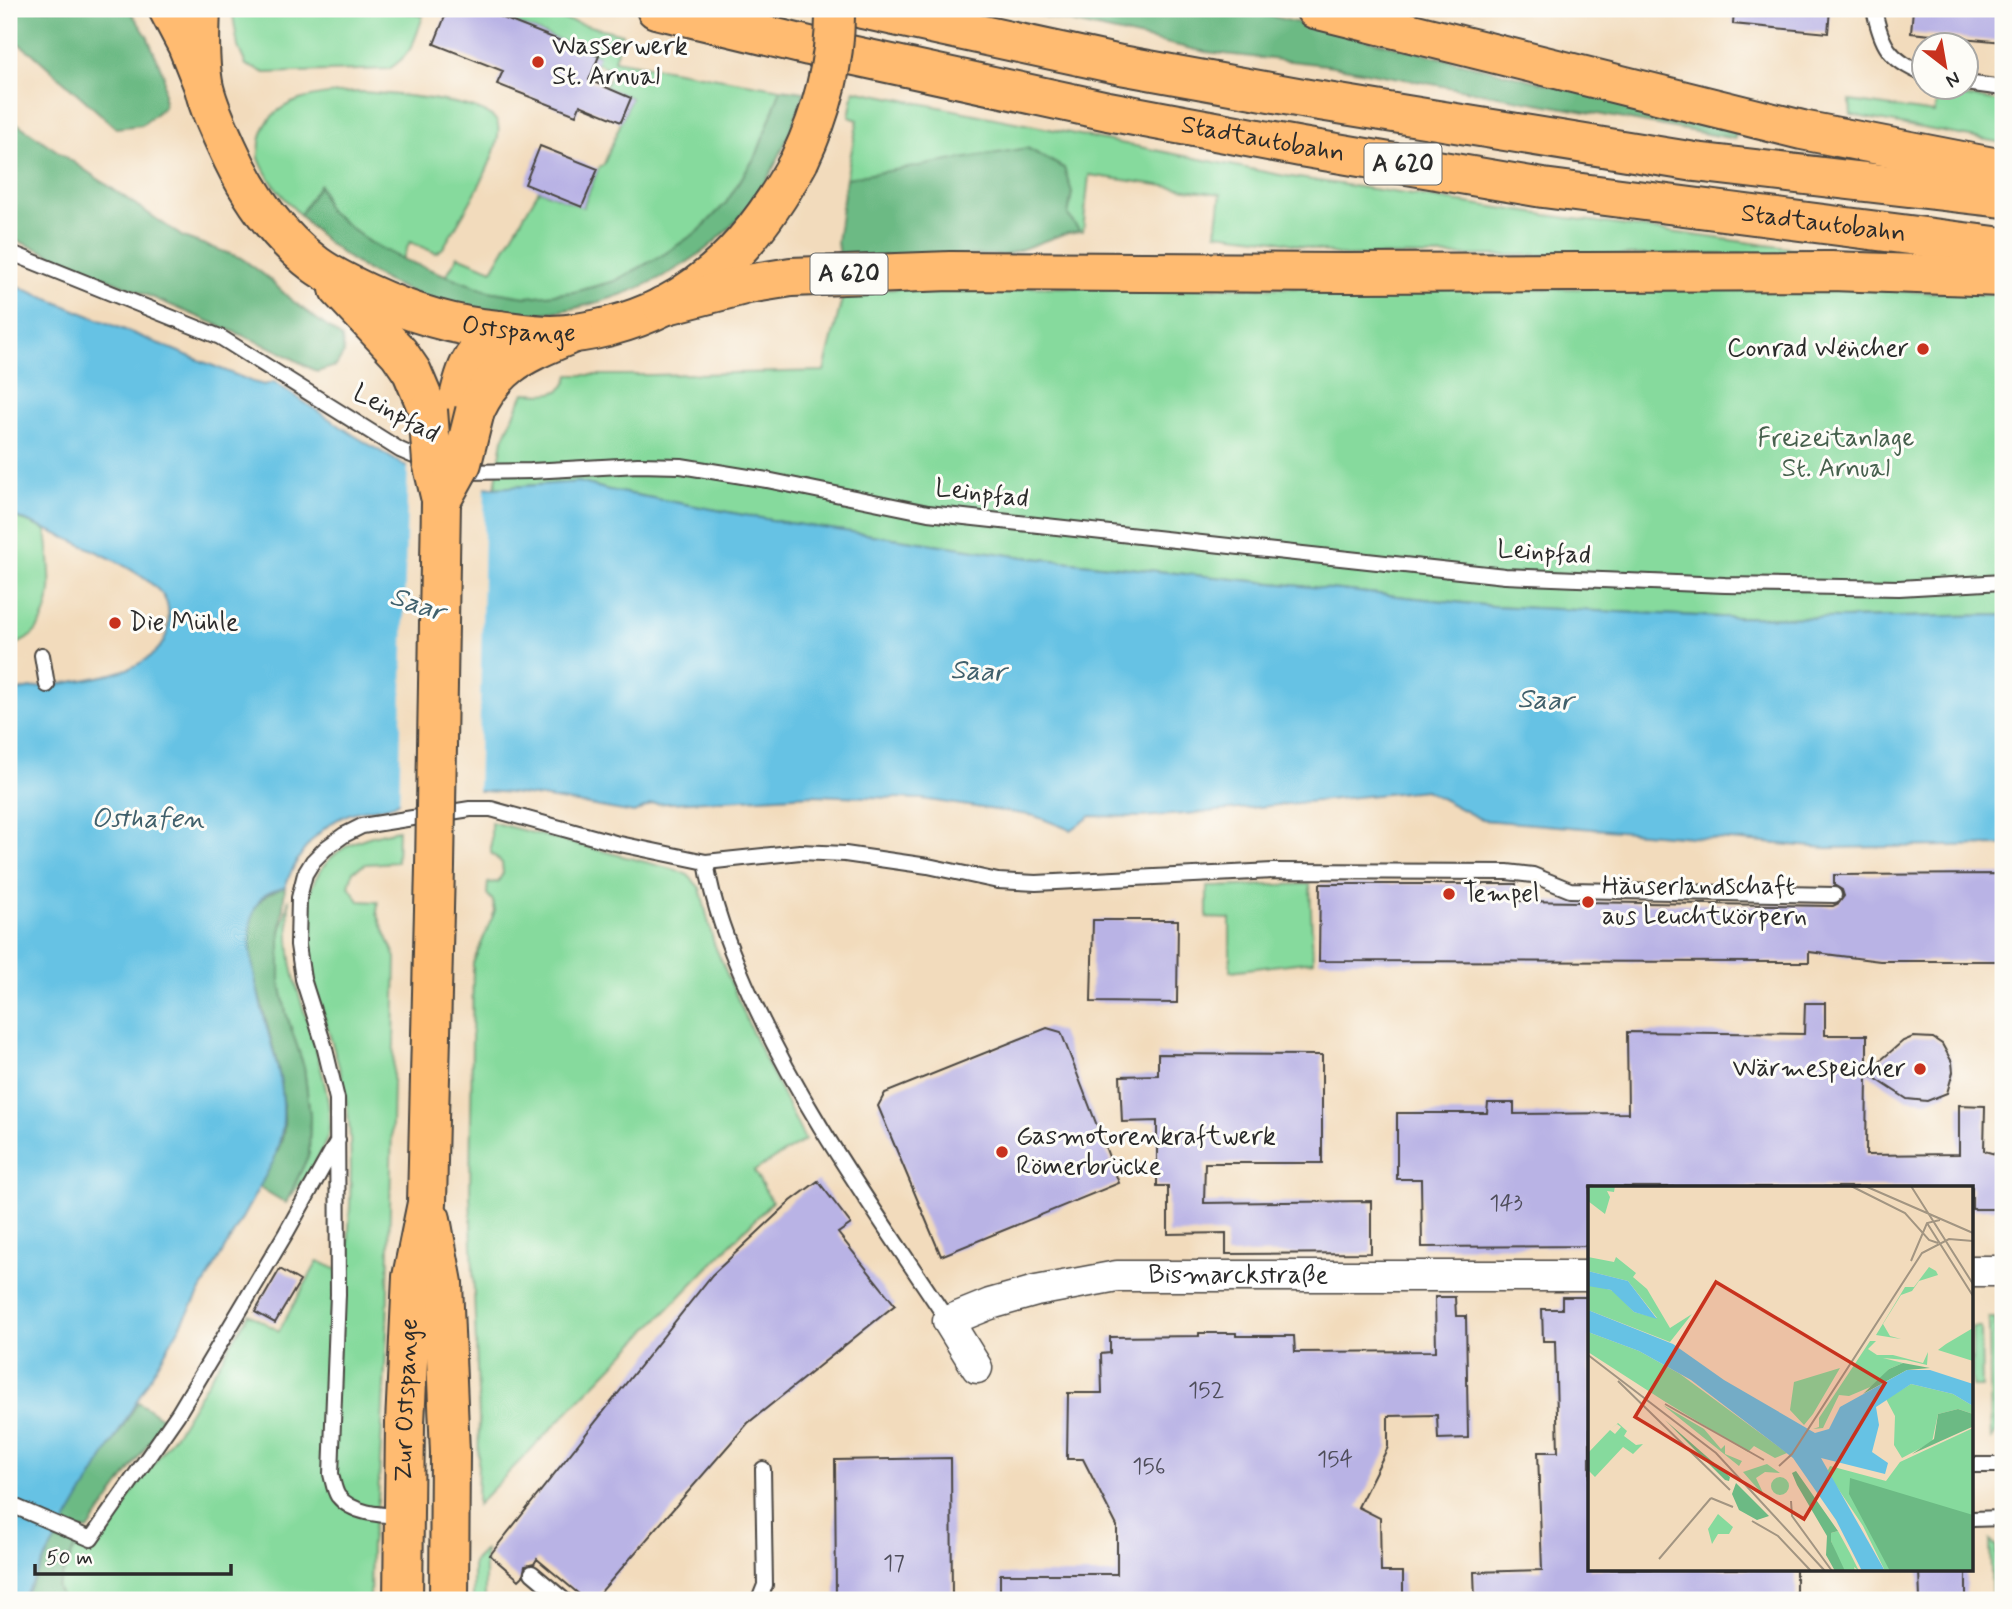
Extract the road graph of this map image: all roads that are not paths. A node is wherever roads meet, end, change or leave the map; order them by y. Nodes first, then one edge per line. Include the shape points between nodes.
1 (168, 9) edge
2 (201, 9) edge
3 (656, 9) edge
4 (835, 9) edge
5 (862, 9) edge
6 (1315, 9) edge
7 (1874, 9) edge
8 (1910, 68) edge
9 (203, 85) junction
10 (1980, 85) edge
11 (2003, 88) edge
12 (2003, 169) edge
13 (2003, 198) edge
14 (2003, 247) edge
15 (9, 252) edge
16 (316, 265) junction
17 (2003, 277) edge
18 (663, 306) junction
19 (498, 330) junction
20 (574, 333) junction
21 (453, 410) junction
22 (2003, 582) edge
23 (42, 655) dead end
24 (47, 685) dead end
25 (706, 862) junction
26 (1833, 895) dead end
27 (338, 1139) junction
28 (427, 1203) junction
29 (1974, 1271) edge
30 (2003, 1271) edge
31 (1588, 1276) edge
32 (948, 1321) junction
33 (977, 1368) dead end
34 (1974, 1465) edge
35 (2003, 1465) edge
36 (763, 1469) dead end
37 (9, 1504) edge
38 (404, 1516) junction
39 (2003, 1518) edge
40 (1974, 1519) edge
41 (532, 1573) dead end
42 (403, 1600) edge
43 (449, 1600) edge
44 (564, 1600) edge
45 (758, 1600) edge

1 - 9 main road
2 - 9 main road, Ostspange
3 - 14 main road, Stadtautobahn / A 620 via 1056,100 1301,147 1543,188
4 - 18 main road, Ostspange, bridge via 835,42 825,93 799,161 779,197 715,272
5 - 13 main road, Stadtautobahn / A 620 via 1321,102 1695,162
6 - 12 main road via 1802,130
7 - 8 lane via 1879,33 1893,58
9 - 16 main road, Ostspange via 216,124 251,195
10 - 11 lane
15 - 22 lane, Leinpfad via 220,337 400,450 464,472 681,466 928,513 1505,576 1725,586 1899,588
16 - 19 main road, Ostspange via 402,309 466,328
16 - 21 main road via 412,372
17 - 18 main road, A 620 via 1831,271 950,271 791,277
18 - 20 main road, Ostspange
19 - 20 main road, Ostspange
19 - 21 main road via 470,360
20 - 21 main road via 520,358 503,369 484,392
21 - 28 main road, Zur Ostspange, bridge via 462,463 441,501
23 - 24 lane
25 - 26 lane via 800,852 845,854 998,881 1037,883 1273,871 1507,873 1533,875 1570,890
25 - 27 lane via 491,809 449,811 362,826 326,848 305,874 299,898 298,945 337,1099
25 - 32 lane via 725,938 765,1029 833,1146
27 - 37 lane via 174,1420 91,1539
27 - 38 lane via 331,1474 338,1496 351,1508
28 - 38 main road, Zur Ostspange via 412,1277
28 - 43 main road, Zur Ostspange via 443,1283 450,1453
29 - 30 street
31 - 32 street, Bismarckstraße via 1117,1276 1036,1291
32 - 33 street
34 - 35 lane
36 - 45 lane via 765,1584
38 - 42 main road, Zur Ostspange
39 - 40 lane
41 - 44 lane

